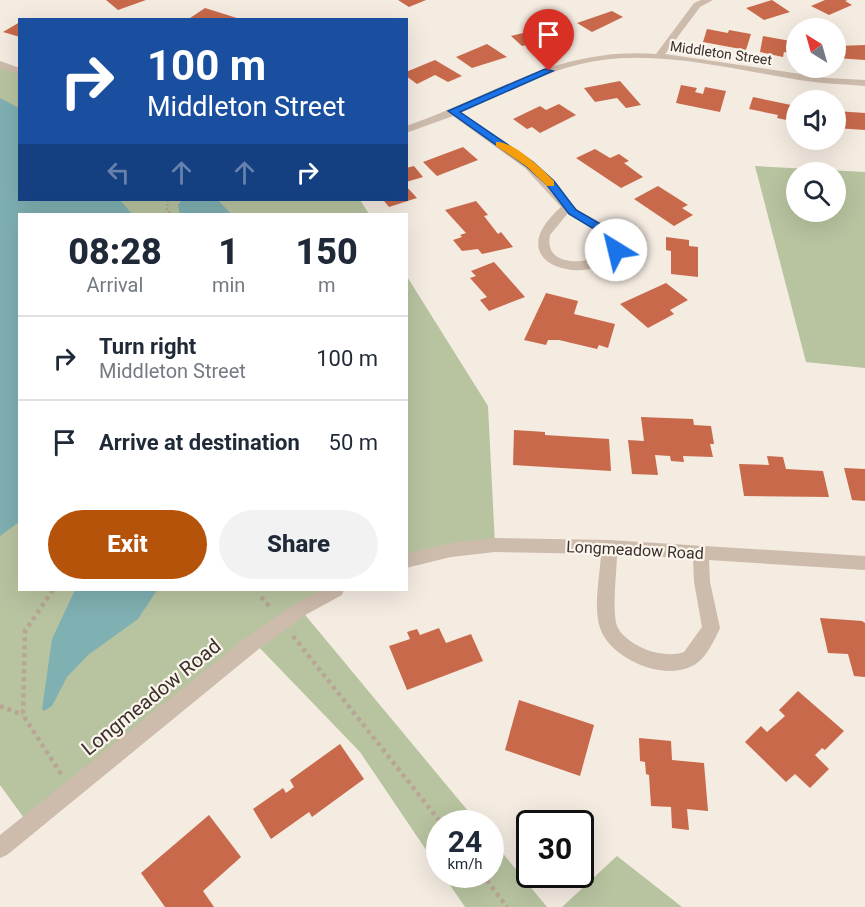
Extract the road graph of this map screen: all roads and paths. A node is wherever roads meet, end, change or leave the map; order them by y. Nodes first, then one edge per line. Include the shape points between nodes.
1 (708, 0) edge
2 (658, 57) junction
3 (0, 64) edge
4 (18, 71) edge
5 (865, 83) edge
6 (453, 111) junction
7 (408, 129) edge
8 (568, 207) junction
9 (609, 547) junction
10 (701, 552) junction
11 (408, 561) edge
12 (865, 563) edge
13 (52, 591) edge
14 (334, 591) edge
15 (261, 597) dead end
16 (282, 622) junction
17 (0, 706) edge
18 (23, 715) junction
19 (72, 789) junction
20 (431, 810) edge
21 (0, 848) edge
22 (493, 888) edge
23 (507, 907) edge

1 - 2 street via 697,5
2 - 5 street, Middleton Street via 832,83
2 - 6 street, Middleton Street via 618,56 567,64
3 - 4 street
6 - 7 street, Middleton Street
6 - 8 street via 530,164
8 - 8 street via 547,231 543,239 545,251 556,261 575,267 610,259 616,250 615,242
9 - 10 street, Longmeadow Road
9 - 10 street via 608,628 620,644 669,664 690,658 711,627
9 - 11 street, Longmeadow Road via 495,545
10 - 12 street, Longmeadow Road
13 - 18 path via 25,631
14 - 16 street, Longmeadow Road
15 - 16 path
16 - 19 street, Longmeadow Road
16 - 20 path
17 - 18 path
18 - 19 path
19 - 21 street, Longmeadow Road
22 - 23 path

